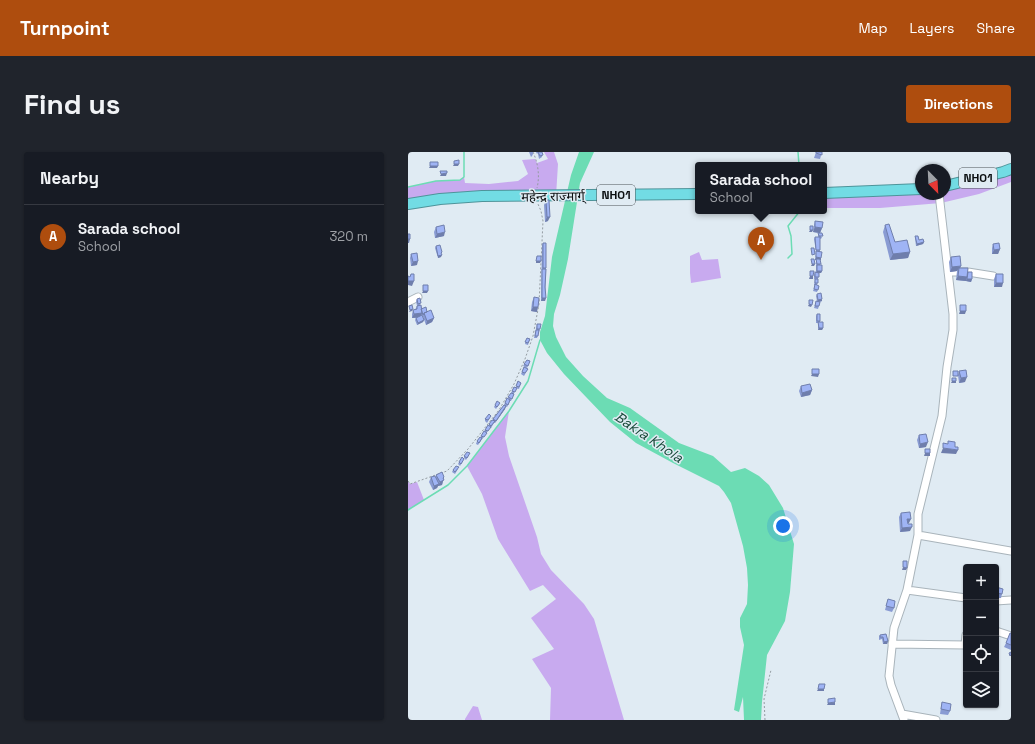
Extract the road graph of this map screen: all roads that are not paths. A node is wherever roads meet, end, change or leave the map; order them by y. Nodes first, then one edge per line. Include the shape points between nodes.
1 (1011, 169) edge
2 (951, 185) edge
3 (915, 189) edge
4 (828, 193) edge
5 (695, 194) edge
6 (940, 200) edge
7 (408, 204) edge
8 (948, 272) junction
9 (993, 276) dead end
10 (418, 297) edge
11 (408, 302) edge
12 (918, 535) junction
13 (1011, 551) edge
14 (907, 590) junction
15 (963, 598) edge
16 (1011, 600) edge
17 (999, 601) edge
18 (999, 632) edge
19 (1011, 636) edge
20 (892, 644) junction
21 (963, 645) edge
22 (903, 717) edge
23 (936, 720) edge

1 - 2 highway, NH01
3 - 4 highway
5 - 7 highway, महेन्द्र राज्मार्ग् / NH01 via 468,197
6 - 8 street
8 - 9 street
8 - 12 street via 953,330 942,416 918,514
10 - 11 street
12 - 13 street
12 - 14 street
14 - 15 street
14 - 20 street via 894,628
16 - 17 street
18 - 19 street
20 - 21 street
20 - 22 street via 889,676
22 - 23 street

